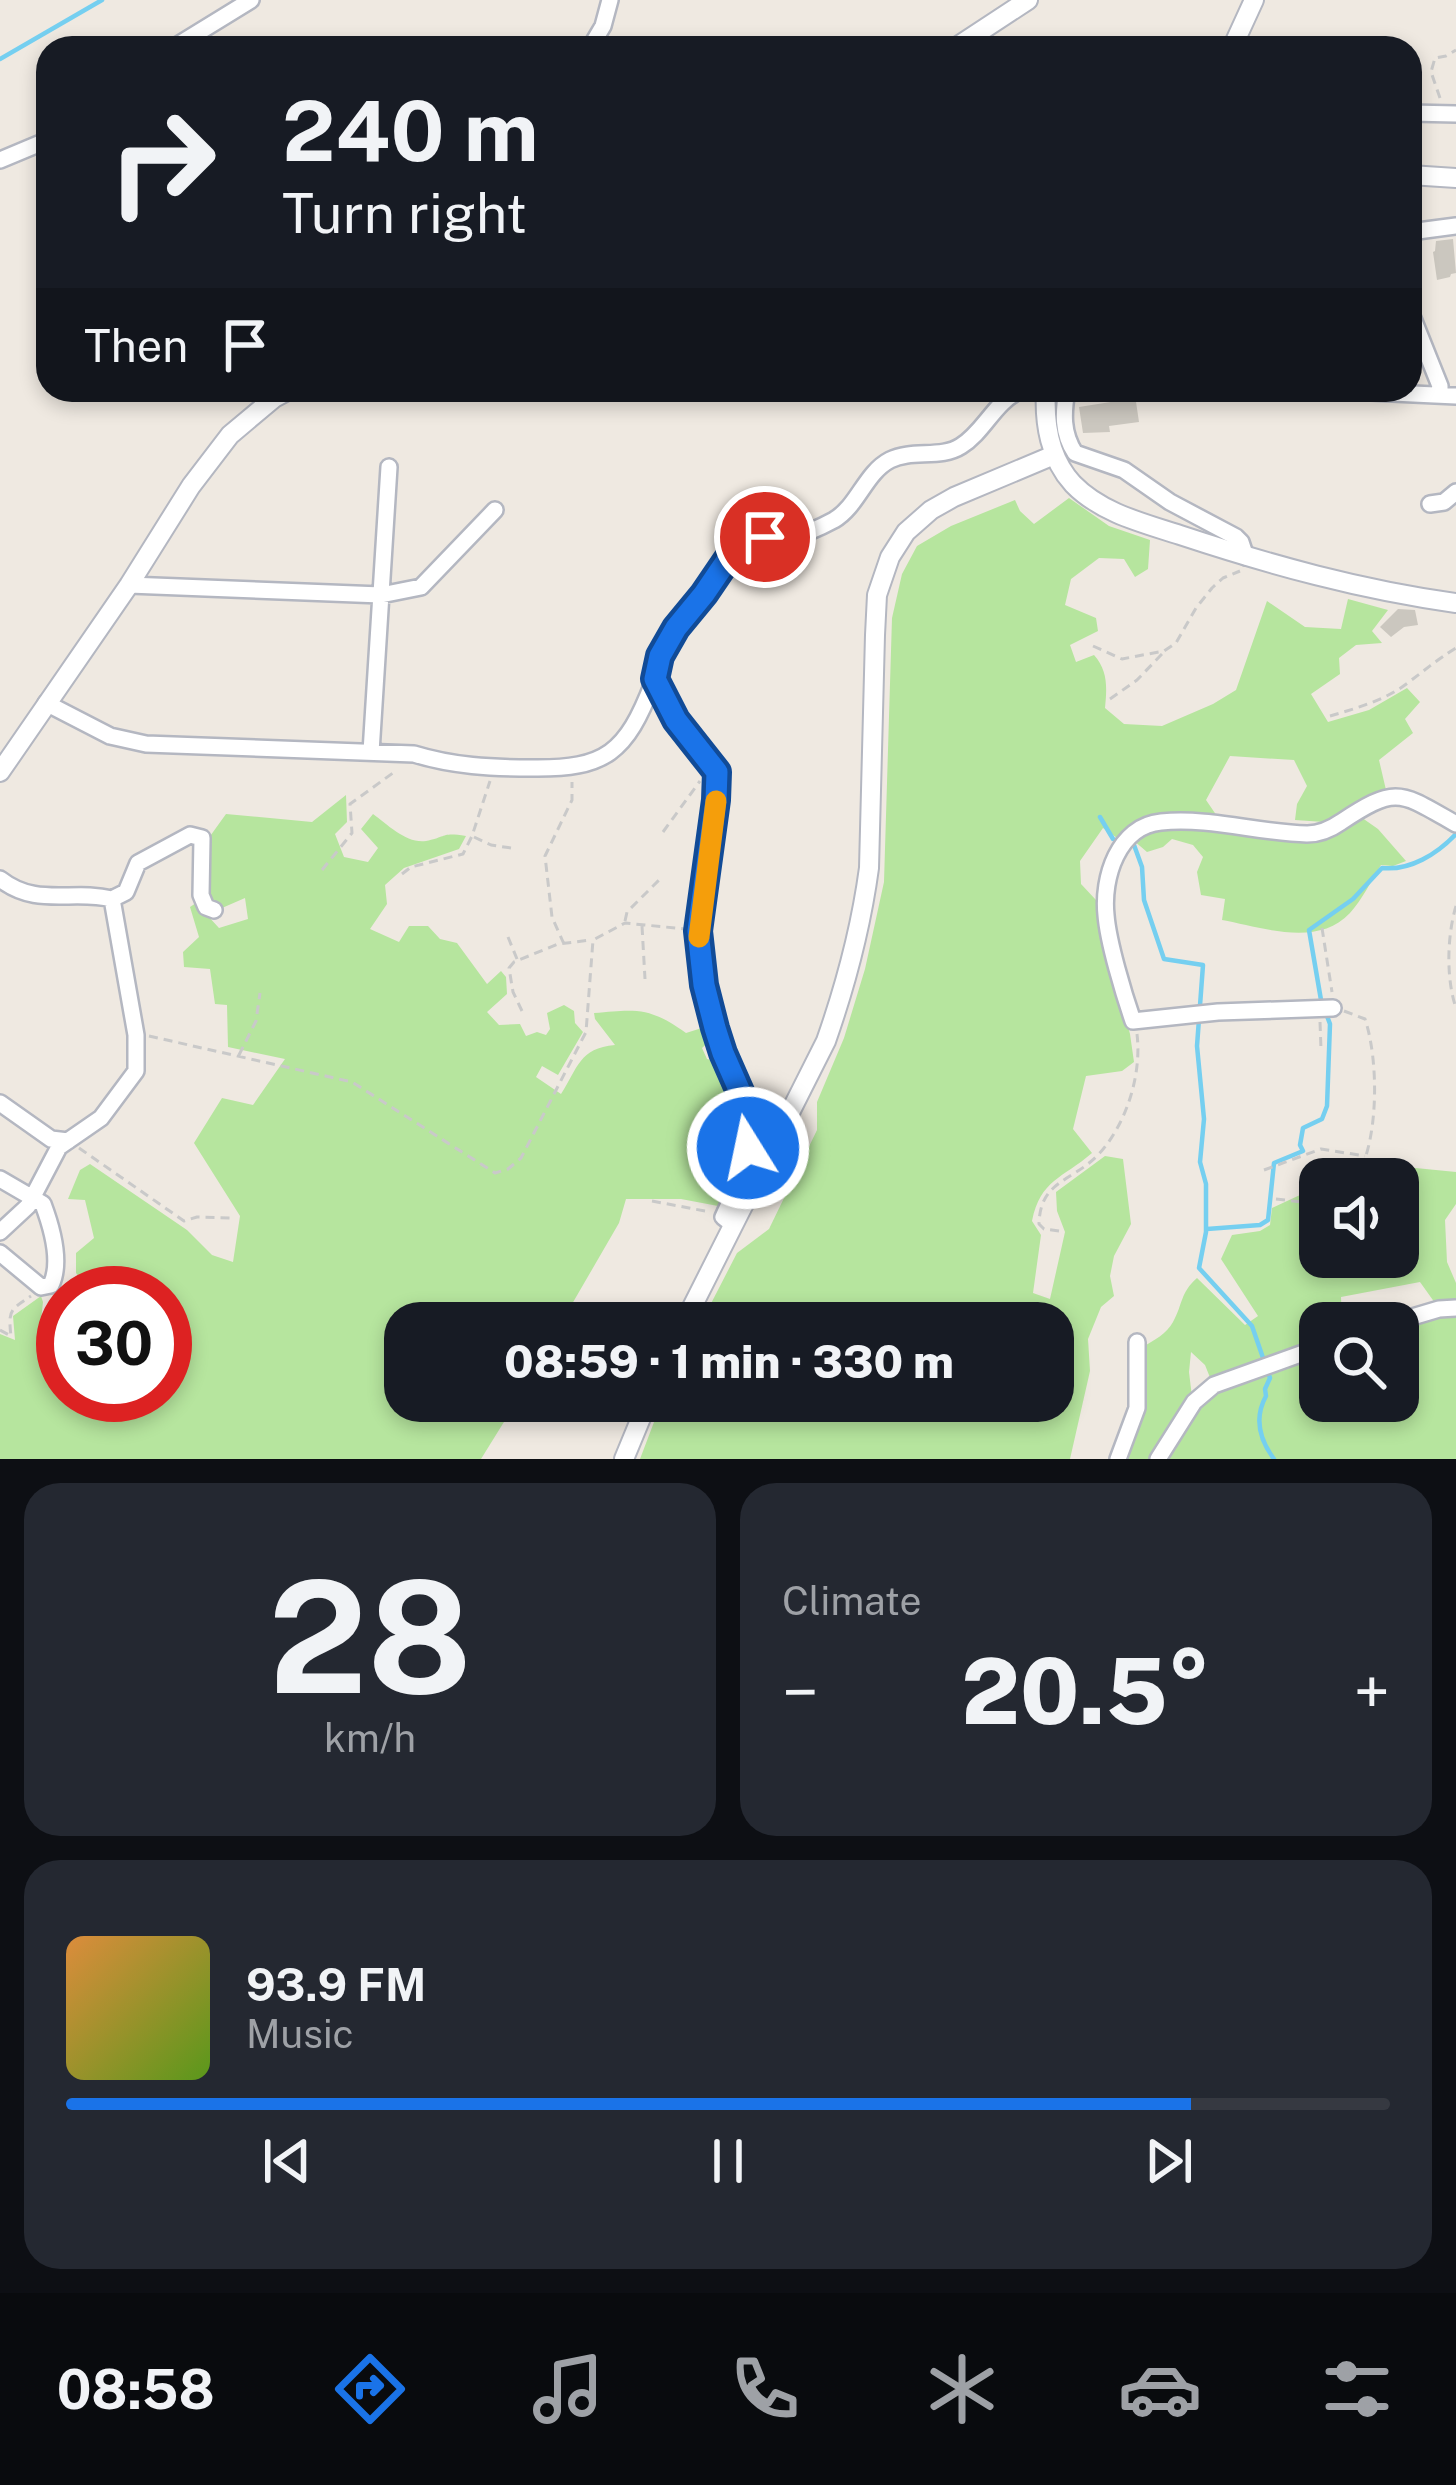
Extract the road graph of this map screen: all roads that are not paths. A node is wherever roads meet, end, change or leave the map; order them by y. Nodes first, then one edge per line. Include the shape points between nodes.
1 (251, 0) edge
2 (610, 0) edge
3 (1028, 0) edge
4 (1254, 0) edge
5 (192, 36) edge
6 (597, 36) edge
7 (973, 36) edge
8 (1238, 36) edge
9 (36, 145) edge
10 (0, 160) edge
11 (1422, 176) edge
12 (1456, 178) edge
13 (1456, 226) edge
14 (1422, 230) edge
15 (1422, 341) edge
16 (1448, 395) edge
17 (269, 402) edge
18 (1003, 402) edge
19 (1046, 402) edge
20 (1066, 402) edge
21 (1054, 454) junction
22 (389, 467) dead end
23 (1456, 493) edge
24 (1430, 504) dead end
25 (495, 510) dead end
26 (1248, 558) junction
27 (129, 585) junction
28 (381, 596) junction
29 (1456, 603) edge
30 (655, 679) junction
31 (46, 703) junction
32 (371, 752) junction
33 (0, 772) edge
34 (1456, 824) edge
35 (0, 879) edge
36 (112, 899) junction
37 (214, 910) dead end
38 (1326, 1008) road end
39 (0, 1103) edge
40 (68, 1141) junction
41 (0, 1179) edge
42 (32, 1197) junction
43 (728, 1221) junction
44 (0, 1232) edge
45 (0, 1253) edge
46 (693, 1302) edge
47 (1456, 1308) edge
48 (1419, 1315) edge
49 (1137, 1342) dead end
50 (1299, 1354) edge
51 (639, 1422) edge
52 (624, 1459) edge
53 (1118, 1459) edge
54 (1157, 1459) edge

1 - 5 street
2 - 6 street
3 - 7 street
4 - 8 street
9 - 10 street
11 - 12 street
13 - 14 street
15 - 16 street
17 - 27 street via 230,435
18 - 30 street via 959,448 891,459 833,520 736,547 676,628
19 - 21 street
20 - 26 street via 1075,453 1124,470 1236,537
21 - 26 street via 1096,502
21 - 43 street via 931,510 890,557 874,635 864,905 826,1041
22 - 28 street
23 - 24 street
25 - 28 street via 421,587
26 - 29 street
27 - 28 street
27 - 31 street
28 - 32 street
30 - 32 street via 630,734 603,759 572,769
30 - 43 street via 717,772 698,931 715,1028 752,1119
31 - 32 street via 110,736 146,744
31 - 33 street
34 - 38 street via 1386,796 1319,833 1162,821 1128,838 1108,879 1106,915 1133,1021
35 - 36 street via 50,898
36 - 37 street via 126,892 138,863 190,835 202,838 201,895
36 - 40 street via 136,1071 101,1118
39 - 40 street via 52,1139
40 - 42 street
41 - 42 street
42 - 44 street
42 - 45 street via 43,1204 55,1279 41,1287
43 - 46 street
47 - 48 street
49 - 53 street via 1136,1408
50 - 54 street via 1214,1384
51 - 52 street

